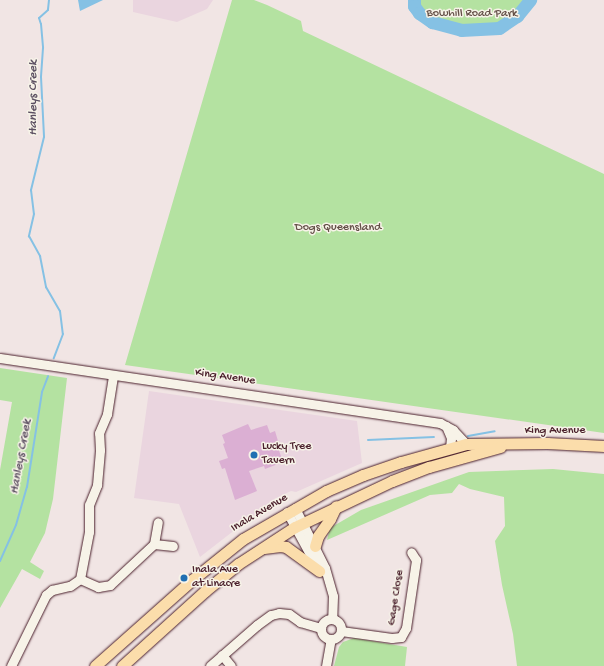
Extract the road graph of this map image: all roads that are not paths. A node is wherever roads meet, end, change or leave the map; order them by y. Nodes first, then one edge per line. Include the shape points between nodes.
1 (0, 358) edge
2 (113, 376) junction
3 (446, 426) junction
4 (469, 444) junction
5 (506, 445) junction
6 (604, 446) edge
7 (450, 448) junction
8 (336, 506) junction
9 (291, 510) junction
10 (158, 522) dead end
11 (299, 525) junction
12 (154, 544) junction
13 (174, 546) dead end
14 (315, 546) junction
15 (261, 548) junction
16 (411, 552) dead end
17 (322, 570) junction
18 (80, 579) junction
19 (332, 619) junction
20 (321, 628) junction
21 (341, 631) junction
22 (331, 639) junction
23 (222, 655) junction
24 (11, 666) edge
25 (95, 666) edge
26 (122, 666) edge
27 (210, 666) edge
28 (231, 666) edge
29 (326, 666) edge

1 - 2 street, King Avenue
2 - 3 street, King Avenue via 430,421
2 - 18 street via 107,414 99,432 98,484 89,505 89,532
3 - 4 street, King Avenue
3 - 7 street
4 - 5 main road, King Avenue
4 - 7 main road, Inala Avenue
5 - 6 main road, King Avenue via 547,443
5 - 8 main road, King Avenue via 429,467
7 - 9 main road, Inala Avenue via 363,475
8 - 11 main road
8 - 14 main road
9 - 11 street
9 - 25 main road, Inala Avenue via 243,538
10 - 12 street
11 - 14 street
11 - 15 main road
11 - 17 street
12 - 13 street
12 - 18 street via 110,585 98,587
14 - 17 street
15 - 17 main road via 286,547
15 - 26 main road via 205,591
16 - 21 street, Gage Close via 416,560 406,628 401,637
17 - 19 street via 333,596
18 - 24 street via 70,586 52,590 46,595
19 - 20 street via 324,622
19 - 21 street via 339,622
20 - 22 street via 323,636
20 - 23 street via 279,612 257,625
21 - 22 street via 339,636
22 - 29 street
23 - 27 street
23 - 28 street

